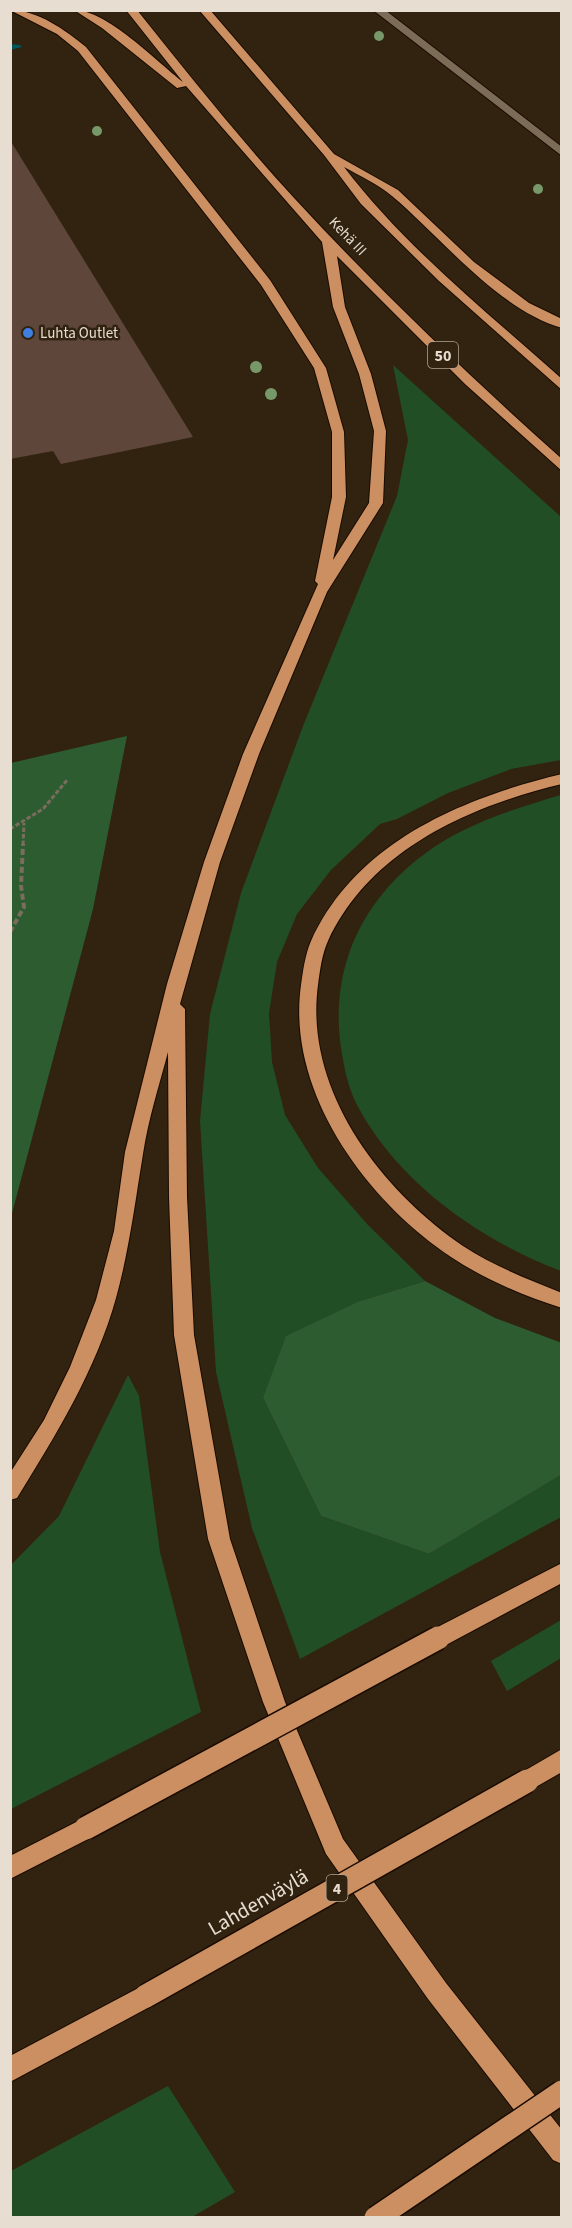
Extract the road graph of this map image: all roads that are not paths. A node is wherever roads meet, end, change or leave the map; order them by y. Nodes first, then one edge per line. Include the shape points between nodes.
1 (14, 10) edge
2 (79, 10) edge
3 (131, 10) edge
4 (204, 10) edge
5 (378, 10) edge
6 (208, 108) junction
7 (328, 153) junction
8 (561, 153) edge
9 (328, 240) junction
10 (561, 324) edge
11 (561, 387) edge
12 (561, 466) edge
13 (320, 592) junction
14 (561, 779) edge
15 (176, 984) junction
16 (561, 1301) edge
17 (10, 1492) edge
18 (561, 1572) edge
19 (561, 1759) edge
20 (10, 1868) edge
21 (10, 2070) edge
22 (561, 2092) edge
23 (561, 2151) edge
24 (376, 2217) edge

1 - 13 highway via 61,32 82,49 266,283 320,368 338,432 339,497
2 - 6 highway via 106,26
3 - 6 highway, Kehä III / 50
4 - 7 highway, Kehä III
5 - 8 lane
6 - 9 highway, Kehä III / 50
7 - 10 highway via 394,192 470,264 525,306
7 - 11 highway, Kehä III via 365,202
9 - 12 highway, Kehä III / 50
9 - 13 highway via 339,307 365,374 380,431 376,503
13 - 15 highway via 251,754 212,862
14 - 16 highway via 488,797 431,825 387,855 351,890 320,939 308,997 308,1036 321,1085 345,1136 387,1192 446,1244 510,1280
15 - 17 highway via 134,1152 123,1231 106,1300 52,1425
15 - 23 highway via 184,1335 223,1550 274,1702 334,1846 437,1991
18 - 20 highway, bridge
19 - 21 highway, Lahdenväylä / 4, bridge
22 - 24 highway, bridge

